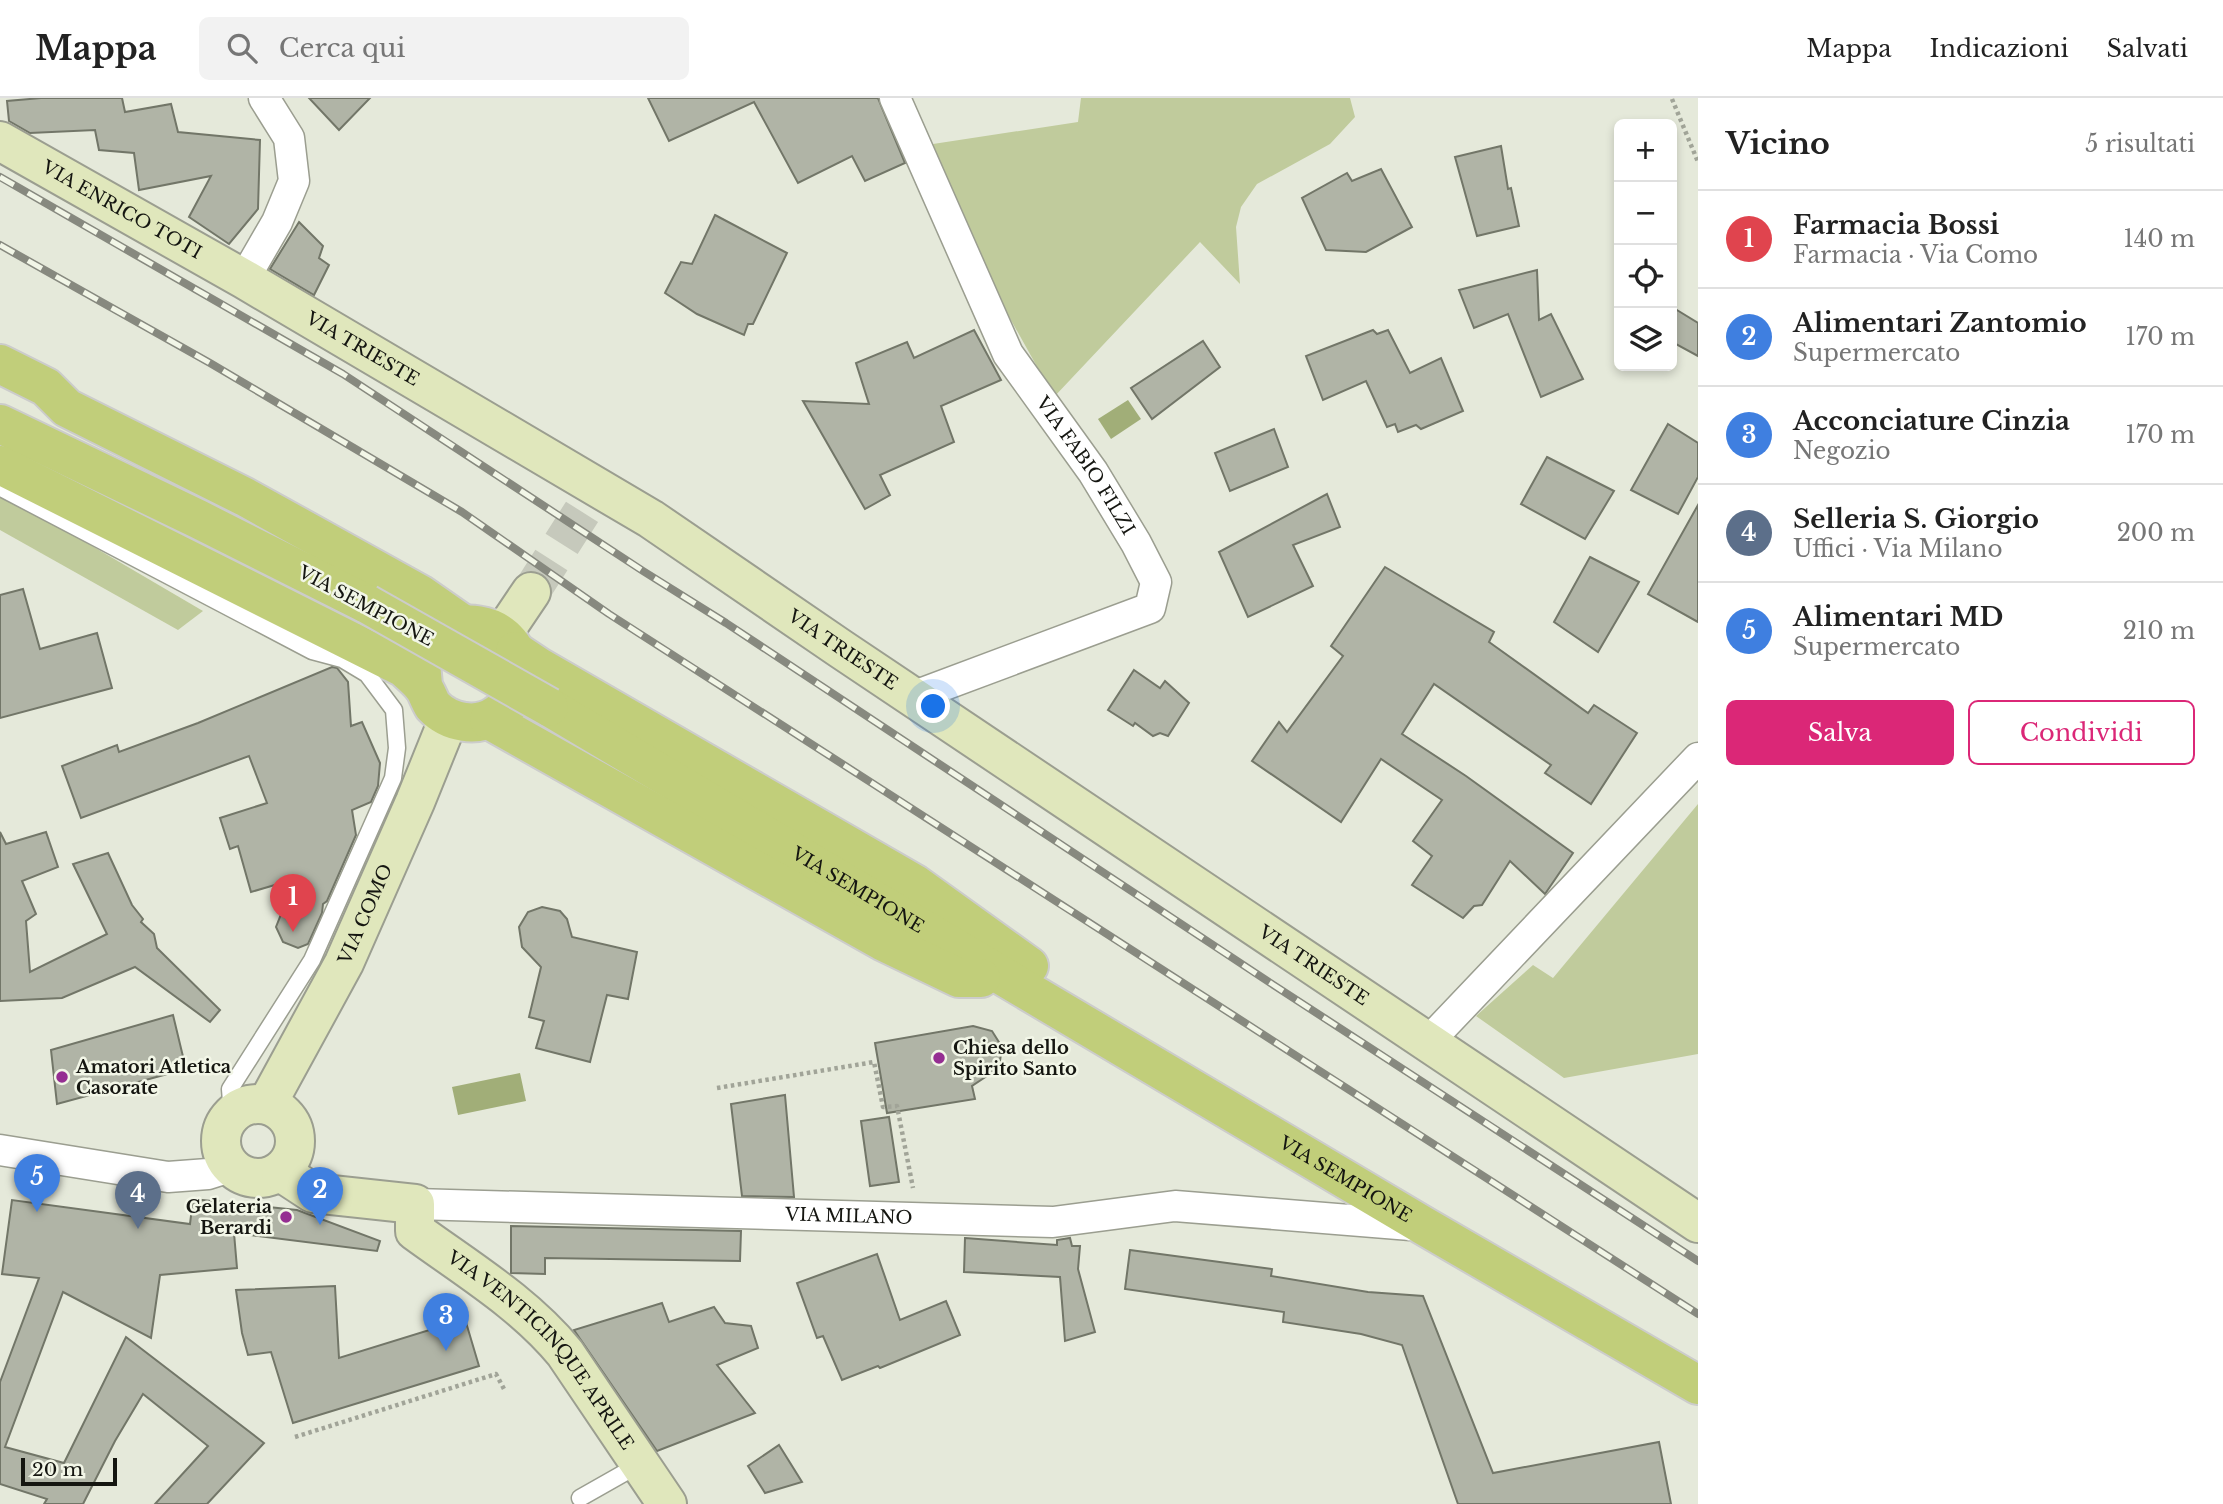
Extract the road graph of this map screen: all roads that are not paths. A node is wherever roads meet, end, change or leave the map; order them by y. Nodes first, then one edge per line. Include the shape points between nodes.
1 (264, 98) edge
2 (895, 98) edge
3 (0, 141) edge
4 (244, 279) junction
5 (0, 363) edge
6 (0, 424) edge
7 (0, 465) edge
8 (0, 483) edge
9 (531, 592) tunnel mouth
10 (463, 624) junction
11 (509, 643) junction
12 (423, 687) junction
13 (912, 697) junction
14 (449, 718) junction
15 (489, 720) junction
16 (1698, 758) edge
17 (1004, 978) junction
18 (300, 1010) junction
19 (1075, 1021) junction
20 (1428, 1042) junction
21 (250, 1109) junction
22 (0, 1150) edge
23 (230, 1167) junction
24 (281, 1172) junction
25 (415, 1204) junction
26 (1698, 1223) edge
27 (1424, 1226) junction
28 (1698, 1385) edge
29 (640, 1465) junction
30 (580, 1498) dead end
31 (667, 1504) edge

1 - 4 street via 289,138 294,181
2 - 13 street, VIA FABIO FILZI via 1008,354 1093,472 1156,582 1150,608
3 - 4 street, VIA ENRICO TOTI
4 - 13 street, VIA TRIESTE via 593,495 651,519
5 - 10 main road via 46,387 66,408 268,510 420,594
6 - 17 main road, VIA SEMPIONE, bridge via 367,604
7 - 12 main road via 404,668
8 - 18 lane via 5,490 312,651 342,659 368,674 394,710 397,748 393,778 312,960
9 - 11 street
10 - 11 main road via 484,625
10 - 12 main road via 444,632 429,646 422,666
11 - 15 main road via 521,670 518,691 507,708
11 - 19 main road via 539,667 915,884 1055,984
12 - 14 main road via 432,705
13 - 20 street, VIA TRIESTE
14 - 15 main road via 469,723
14 - 18 street, VIA COMO via 344,963
15 - 17 main road via 882,941 959,978
16 - 20 street
17 - 19 main road, VIA SEMPIONE
18 - 21 street, VIA COMO
19 - 27 main road, VIA SEMPIONE
20 - 26 street, VIA TRIESTE
21 - 23 street via 222,1131 221,1150
21 - 24 street via 286,1115 295,1134 293,1154
22 - 23 street via 167,1177
23 - 24 street via 246,1177 264,1178
24 - 25 street, VIA MILANO via 313,1193
25 - 27 street, VIA MILANO via 1053,1222 1175,1206
25 - 29 street, VIA VENTICINQUE APRILE via 415,1231 528,1313 549,1334
27 - 28 main road, VIA SEMPIONE
29 - 30 lane
29 - 31 street, VIA VENTICINQUE APRILE

